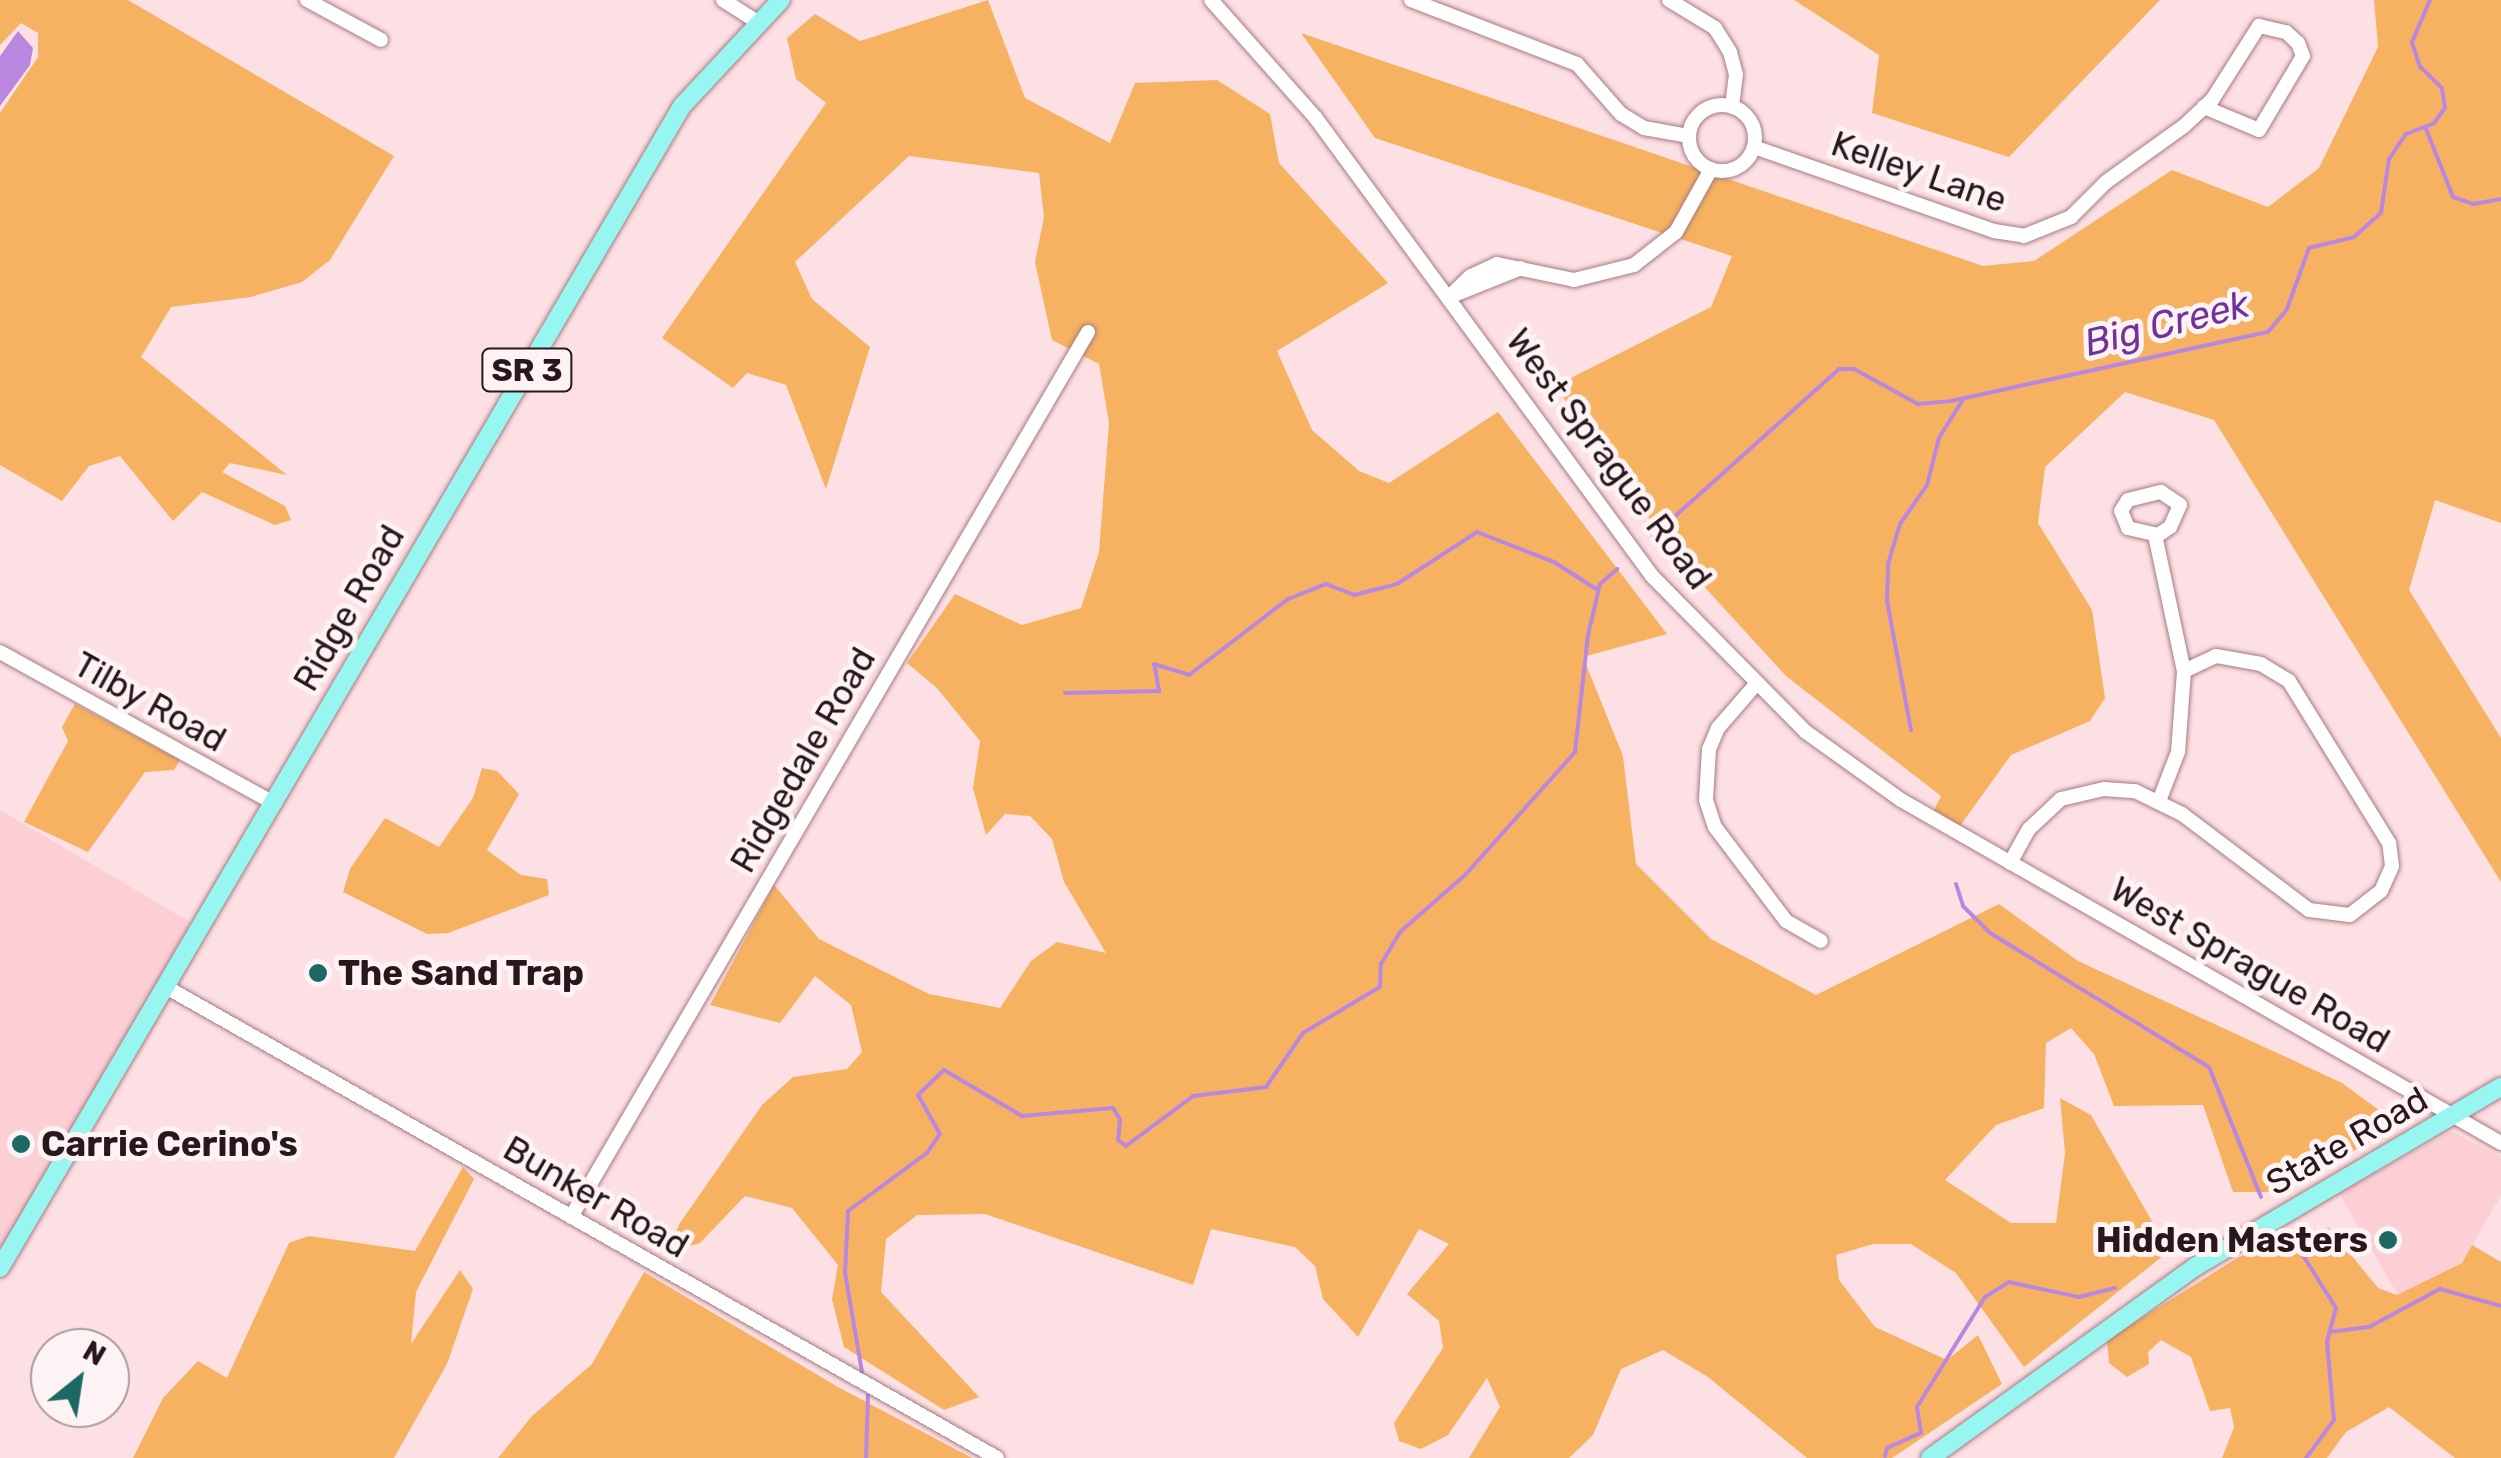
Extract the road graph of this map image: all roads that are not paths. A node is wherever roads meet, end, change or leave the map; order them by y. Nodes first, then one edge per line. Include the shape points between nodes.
1 (308, 0) edge
2 (722, 0) edge
3 (780, 0) edge
4 (1211, 0) edge
5 (1412, 0) edge
6 (1669, 0) edge
7 (758, 23) junction
8 (381, 40) dead end
9 (1732, 107) junction
10 (2204, 107) junction
11 (1688, 136) junction
12 (1754, 147) junction
13 (1711, 170) junction
14 (1449, 297) junction
15 (1088, 332) dead end
16 (2155, 535) dead end
17 (0, 652) edge
18 (2184, 671) junction
19 (1757, 683) junction
20 (2160, 800) junction
21 (272, 802) junction
22 (2010, 862) junction
23 (1821, 941) dead end
24 (166, 987) junction
25 (2501, 1087) edge
26 (2455, 1116) junction
27 (2501, 1143) edge
28 (570, 1217) junction
29 (0, 1268) edge
30 (997, 1458) edge
31 (1930, 1458) edge

1 - 8 street
2 - 7 street
3 - 7 main road, Ridge Road / SR 3
4 - 14 street, West Sprague Road via 1315,117
5 - 11 street via 1577,64 1621,114 1644,128
6 - 9 street via 1715,28 1730,52 1736,74
7 - 21 main road, Ridge Road / SR 3 via 682,106
9 - 11 street via 1703,111
9 - 12 street via 1748,118
10 - 10 street, Kelley Lane via 2259,130 2303,56 2298,43 2286,32 2259,26
10 - 12 street, Kelley Lane via 2071,217 2024,236 1994,232
11 - 13 street via 1694,156
12 - 13 street via 1742,165
13 - 14 street via 1676,232 1634,265 1574,280 1497,264
14 - 19 street, West Sprague Road via 1652,576
15 - 28 street, Ridgedale Road
16 - 18 street
17 - 21 street, Tilby Road
18 - 20 street via 2178,752
18 - 20 street via 2216,656 2261,664 2289,680 2389,843 2392,866 2381,891 2350,915 2309,910
19 - 22 street, West Sprague Road via 1806,732 1901,800
19 - 23 street via 1718,728 1706,800 1715,828 1786,921
20 - 22 street via 2104,789 2061,799 2030,829
21 - 24 main road, Ridge Road / SR 3
22 - 26 street, West Sprague Road
24 - 28 street, Bunker Road
24 - 29 main road, Ridge Road / SR 3
25 - 26 main road, State Road
26 - 27 street, West Sprague Road
26 - 31 main road, State Road via 2195,1267
28 - 30 street, Bunker Road

